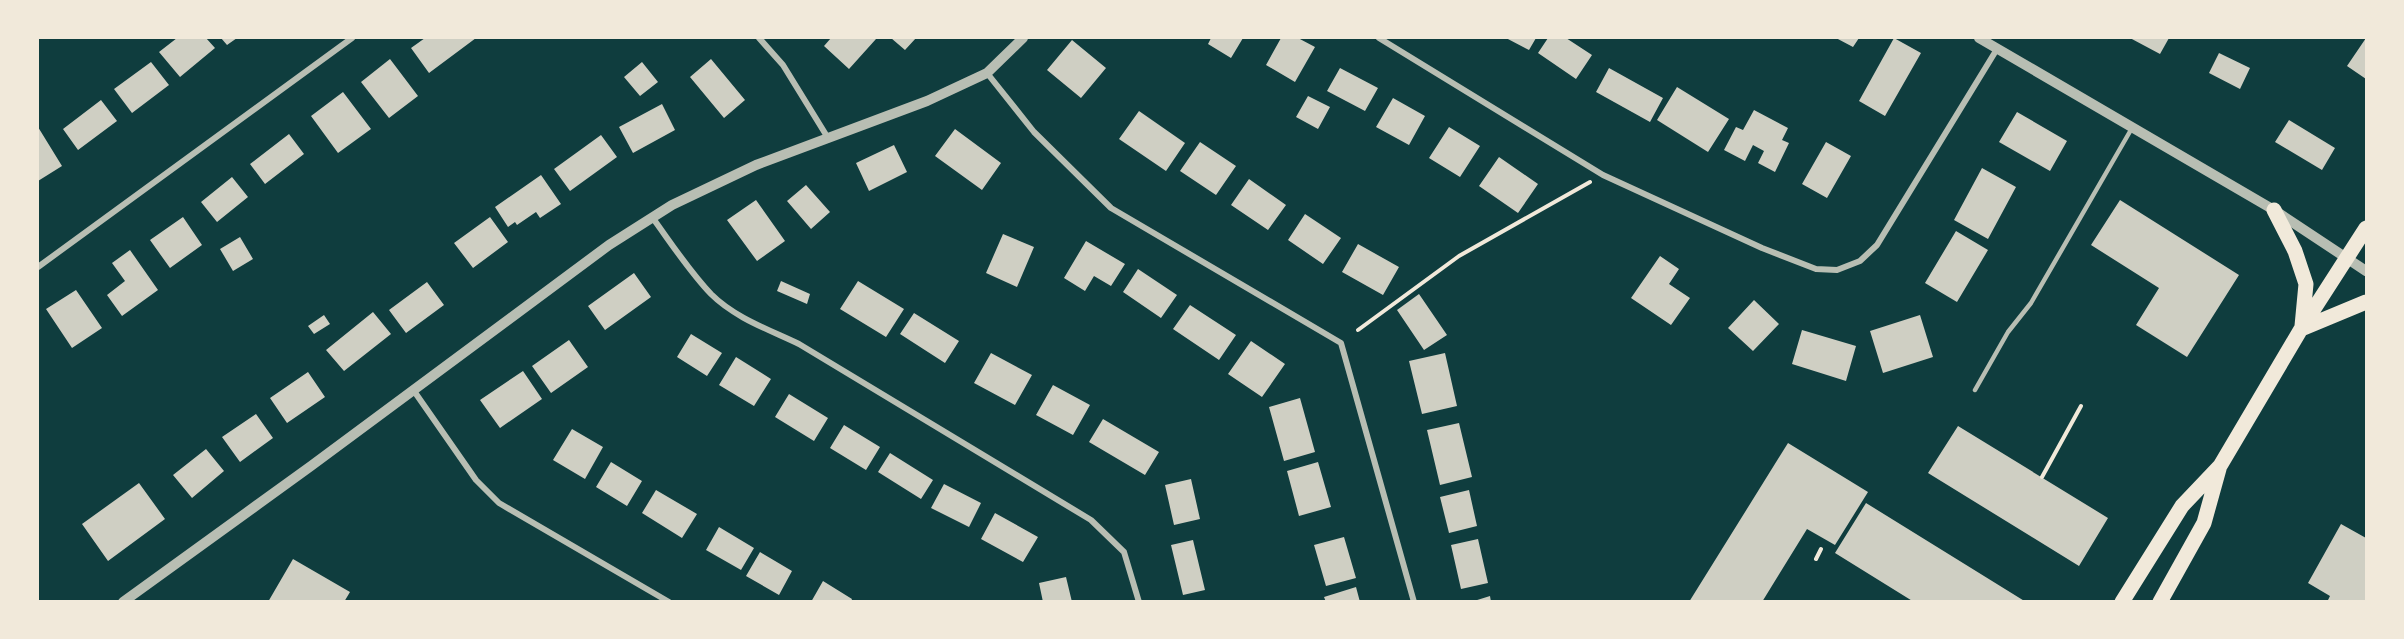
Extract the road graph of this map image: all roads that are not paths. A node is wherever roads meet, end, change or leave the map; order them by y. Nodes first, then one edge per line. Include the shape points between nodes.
1 (352, 38) edge
2 (759, 38) edge
3 (1023, 38) edge
4 (1379, 38) edge
5 (1979, 38) edge
6 (1997, 49) junction
7 (987, 73) junction
8 (2132, 128) junction
9 (828, 138) junction
10 (2274, 210) junction
11 (652, 217) junction
12 (2367, 228) edge
13 (2348, 260) junction
14 (38, 267) edge
15 (2367, 271) edge
16 (2367, 302) edge
17 (2301, 329) junction
18 (1975, 390) dead end
19 (414, 391) junction
20 (2220, 466) junction
21 (123, 602) edge
22 (669, 602) edge
23 (1139, 602) edge
24 (1414, 602) edge
25 (2122, 602) edge
26 (2160, 602) edge

1 - 14 street
2 - 9 street via 783,65
3 - 7 street
4 - 6 street via 1603,175 1762,248 1816,269 1837,270 1860,261 1877,244
5 - 6 street
6 - 8 street
7 - 9 street via 927,101
7 - 24 street via 1034,132 1112,208 1341,343
8 - 10 street
8 - 18 lane via 2036,295 2008,332
9 - 11 street via 715,183
10 - 13 street
10 - 17 main road via 2295,251 2306,284
11 - 19 street
11 - 23 street via 697,277 724,304 799,344 1091,520 1124,552
12 - 13 main road
13 - 15 street
13 - 17 main road
16 - 17 main road
17 - 20 main road
19 - 21 street
19 - 22 street via 476,480 499,503
20 - 25 main road via 2182,506
20 - 26 main road via 2204,523

